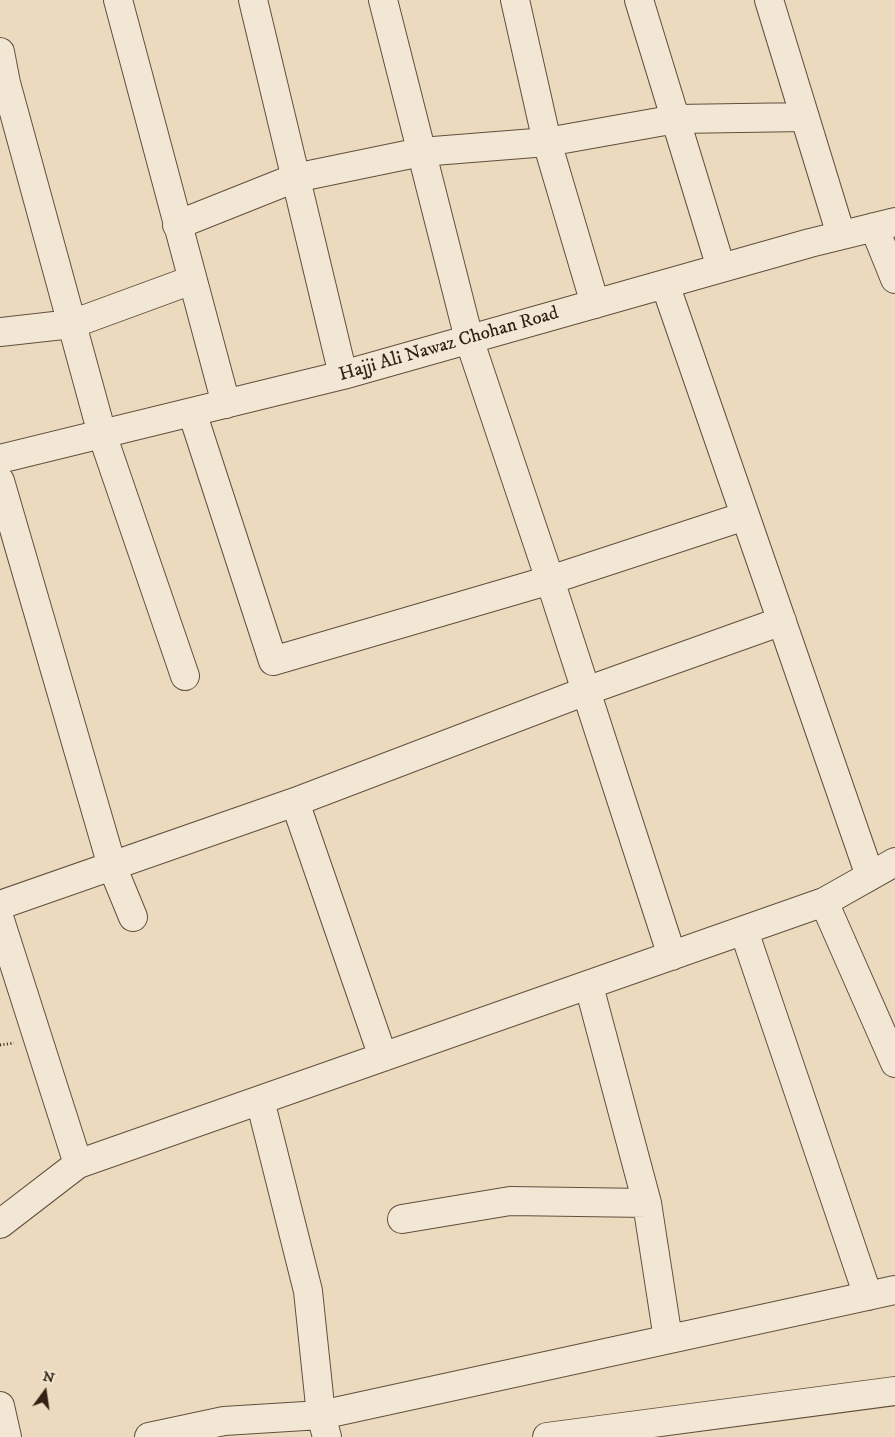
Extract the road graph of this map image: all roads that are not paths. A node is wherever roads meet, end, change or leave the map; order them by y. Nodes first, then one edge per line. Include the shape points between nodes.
1 (118, 0) edge
2 (253, 0) edge
3 (383, 0) edge
4 (515, 0) edge
5 (639, 0) edge
6 (769, 0) edge
7 (0, 52) edge
8 (805, 117) junction
9 (676, 119) junction
10 (547, 142) junction
11 (421, 152) junction
12 (295, 178) junction
13 (885, 224) edge
14 (177, 225) junction
15 (842, 235) junction
16 (722, 268) junction
17 (895, 279) edge
18 (192, 280) junction
19 (665, 284) junction
20 (594, 304) junction
21 (72, 324) junction
22 (0, 332) edge
23 (469, 339) junction
24 (344, 375) junction
25 (226, 404) junction
26 (192, 412) junction
27 (102, 434) junction
28 (0, 459) edge
29 (0, 481) edge
30 (746, 516) junction
31 (550, 580) junction
32 (782, 621) junction
33 (185, 676) dead end
34 (586, 691) junction
35 (295, 802) junction
36 (895, 862) edge
37 (112, 866) junction
38 (870, 876) junction
39 (824, 902) junction
40 (0, 905) edge
41 (134, 917) dead end
42 (0, 920) edge
43 (744, 931) junction
44 (672, 956) junction
45 (589, 986) junction
46 (383, 1057) junction
47 (895, 1063) edge
48 (260, 1100) junction
49 (78, 1164) junction
50 (647, 1203) junction
51 (402, 1219) dead end
52 (0, 1224) edge
53 (895, 1290) edge
54 (868, 1296) junction
55 (668, 1339) junction
56 (895, 1391) edge
57 (0, 1406) edge
58 (324, 1426) edge
59 (7, 1437) edge
60 (149, 1437) edge
61 (547, 1437) edge

1 - 14 street
2 - 12 street
3 - 11 street
4 - 10 street
5 - 9 street
6 - 8 street
7 - 21 street
8 - 9 street
8 - 15 street
9 - 10 street
9 - 16 street
10 - 11 street
10 - 20 street
11 - 12 street
11 - 23 street
12 - 14 street
12 - 24 street
13 - 15 street, Hajji Ali Nawaz Chohan Road
13 - 17 street
14 - 18 street
15 - 16 street, Hajji Ali Nawaz Chohan Road
16 - 19 street, Hajji Ali Nawaz Chohan Road
18 - 21 street
18 - 25 street
19 - 20 street, Hajji Ali Nawaz Chohan Road
19 - 30 street
20 - 23 street, Hajji Ali Nawaz Chohan Road
21 - 22 street
21 - 27 street
23 - 24 street, Hajji Ali Nawaz Chohan Road
23 - 31 street
24 - 25 street, Hajji Ali Nawaz Chohan Road
25 - 26 street, Hajji Ali Nawaz Chohan Road
26 - 27 street, Hajji Ali Nawaz Chohan Road
26 - 31 street via 273,661
27 - 28 street, Hajji Ali Nawaz Chohan Road
27 - 33 street
29 - 37 street
30 - 31 street
30 - 32 street
31 - 34 street
32 - 34 street
32 - 38 street
34 - 35 street
34 - 44 street
35 - 37 street
35 - 46 street
36 - 38 street
37 - 40 street
37 - 41 street
38 - 39 street
39 - 43 street
39 - 47 street
42 - 49 street
43 - 44 street
43 - 54 street
44 - 45 street
45 - 46 street
45 - 50 street
46 - 48 street
48 - 49 street
48 - 58 street via 308,1291
49 - 52 street
50 - 51 street via 510,1201
50 - 55 street
53 - 54 street
54 - 55 street
55 - 58 street
56 - 61 street
57 - 59 street
58 - 60 street via 224,1421

